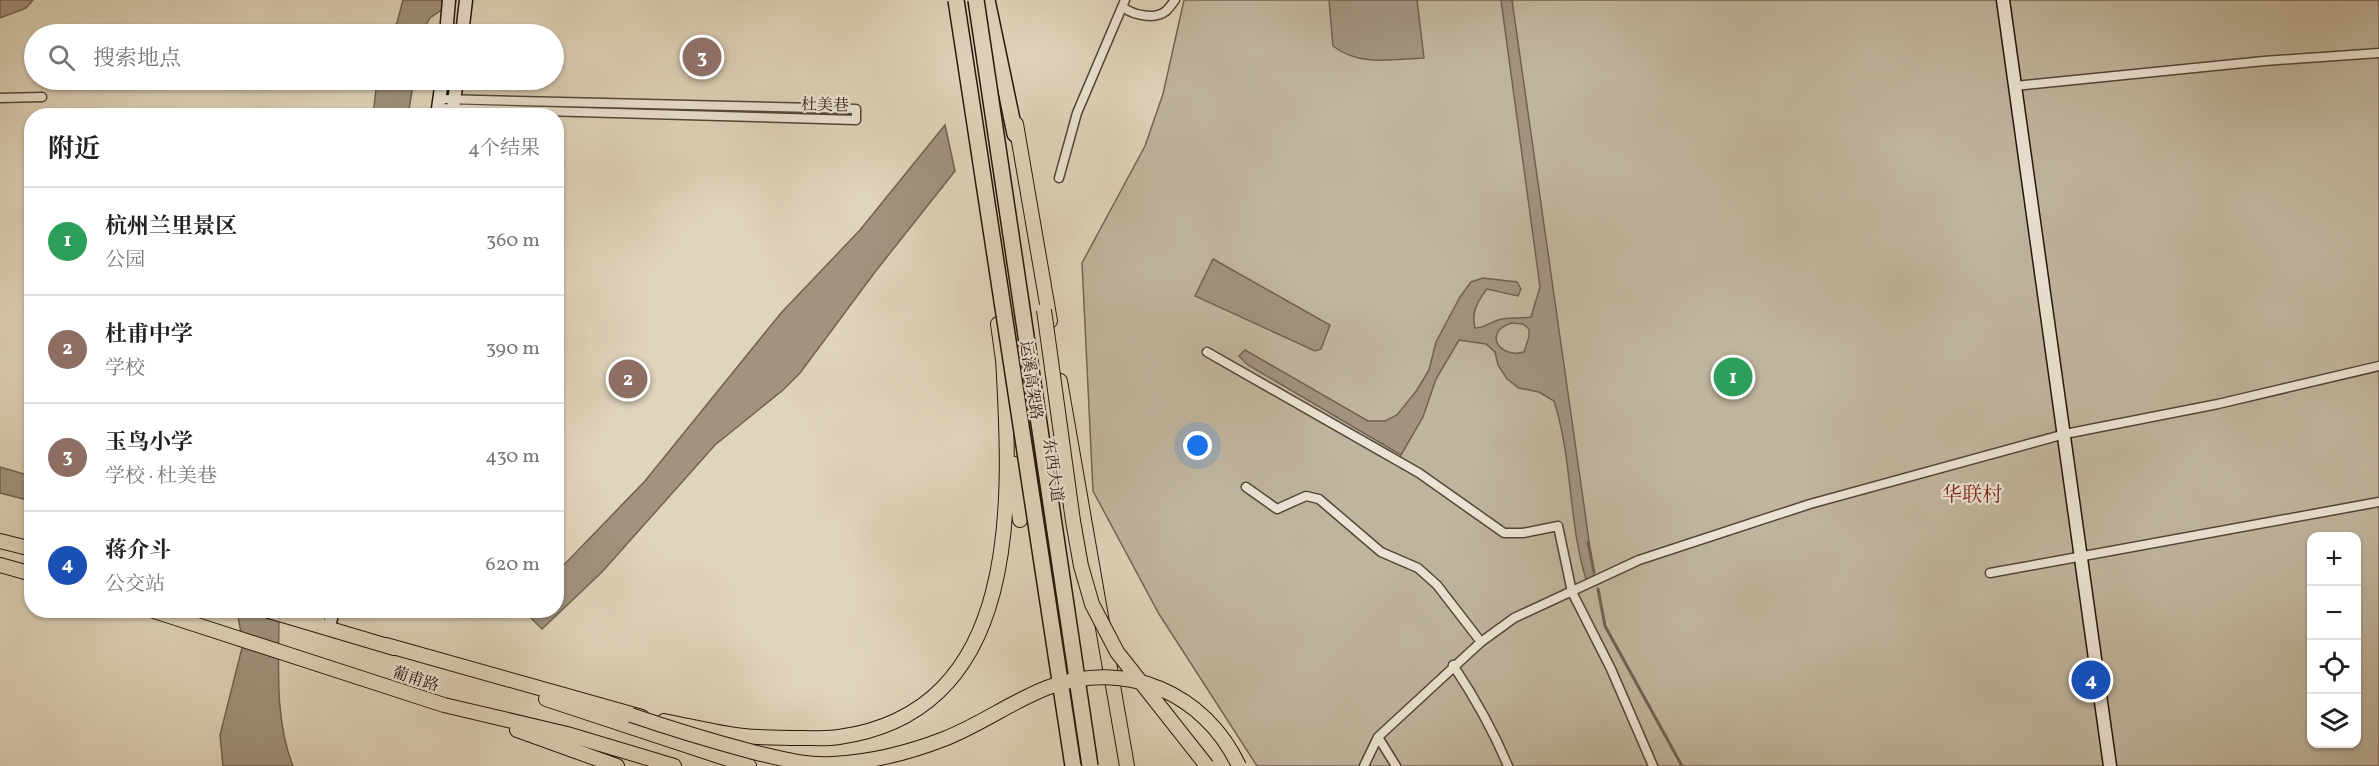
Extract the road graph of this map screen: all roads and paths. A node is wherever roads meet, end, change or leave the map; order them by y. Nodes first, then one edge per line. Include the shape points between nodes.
1 (449, 0) edge
2 (466, 0) edge
3 (955, 0) edge
4 (966, 0) edge
5 (976, 0) edge
6 (987, 0) edge
7 (995, 0) edge
8 (1175, 0) edge
9 (2003, 0) edge
10 (1125, 4) edge
11 (447, 24) edge
12 (463, 24) edge
13 (2379, 53) edge
14 (2015, 86) junction
15 (441, 90) edge
16 (456, 90) edge
17 (42, 97) dead end
18 (0, 98) edge
19 (438, 108) edge
20 (454, 108) edge
21 (564, 109) edge
22 (564, 111) edge
23 (1015, 134) joint
24 (973, 143) joint
25 (1059, 178) dead end
26 (1208, 352) dead end
27 (1003, 358) junction
28 (2379, 366) edge
29 (2065, 434) junction
30 (1246, 486) dead end
31 (2379, 502) edge
32 (1020, 520) dead end
33 (0, 541) edge
34 (24, 547) edge
35 (2081, 555) junction
36 (0, 565) edge
37 (24, 572) edge
38 (1990, 573) dead end
39 (1572, 592) junction
40 (176, 618) edge
41 (307, 618) edge
42 (322, 621) edge
43 (1481, 642) junction
44 (386, 645) junction
45 (1453, 665) junction
46 (444, 705) junction
47 (631, 715) junction
48 (1378, 737) junction
49 (617, 766) edge
50 (674, 766) edge
51 (749, 766) edge
52 (1073, 766) edge
53 (1082, 766) edge
54 (1090, 766) edge
55 (1127, 766) edge
56 (1208, 766) edge
57 (1239, 766) edge
58 (1364, 766) edge
59 (1396, 766) edge
60 (1508, 766) edge
61 (1653, 766) edge
62 (2110, 766) edge

1 - 11 street
2 - 12 street
3 - 24 highway, bridge
3 - 52 highway, 运溪高架路, bridge
4 - 53 main road, 东西大道
5 - 54 highway, 运溪高架路, bridge
6 - 23 highway
7 - 55 main road
8 - 10 street via 1164,13 1149,16 1131,13
9 - 14 street
10 - 25 street via 1077,112
13 - 14 street
14 - 29 street
15 - 19 street
16 - 20 street
17 - 18 street
19 - 20 street, 杜美巷
21 - 22 street, 杜美巷 via 856,110 856,120
23 - 56 main road, bridge via 1086,586 1117,652
24 - 27 main road
26 - 39 street via 1419,473 1504,533 1558,526
27 - 32 main road
27 - 47 main road, bridge via 1007,486 996,577 976,644 961,670 930,701 893,724 837,738 743,736
28 - 29 street via 2218,404
29 - 35 street
29 - 39 street via 1778,514 1639,560
30 - 43 street via 1276,509 1306,496 1319,499 1380,552 1418,568 1437,585
31 - 35 street
33 - 34 main road
35 - 38 street
35 - 62 street
36 - 37 main road
39 - 43 street via 1514,618
39 - 61 street
40 - 46 main road, 葡甫路
41 - 42 main road, 葡甫路
42 - 44 main road, 葡甫路
43 - 45 street
44 - 47 main road
44 - 51 main road, 葡甫路
45 - 48 street
45 - 60 street via 1489,723
46 - 49 main road
46 - 50 main road, 葡甫路 via 567,734
47 - 57 main road, bridge via 787,760 832,764 896,756 925,746 1066,682 1127,678 1163,689 1196,710 1227,742
48 - 58 street
48 - 59 street

